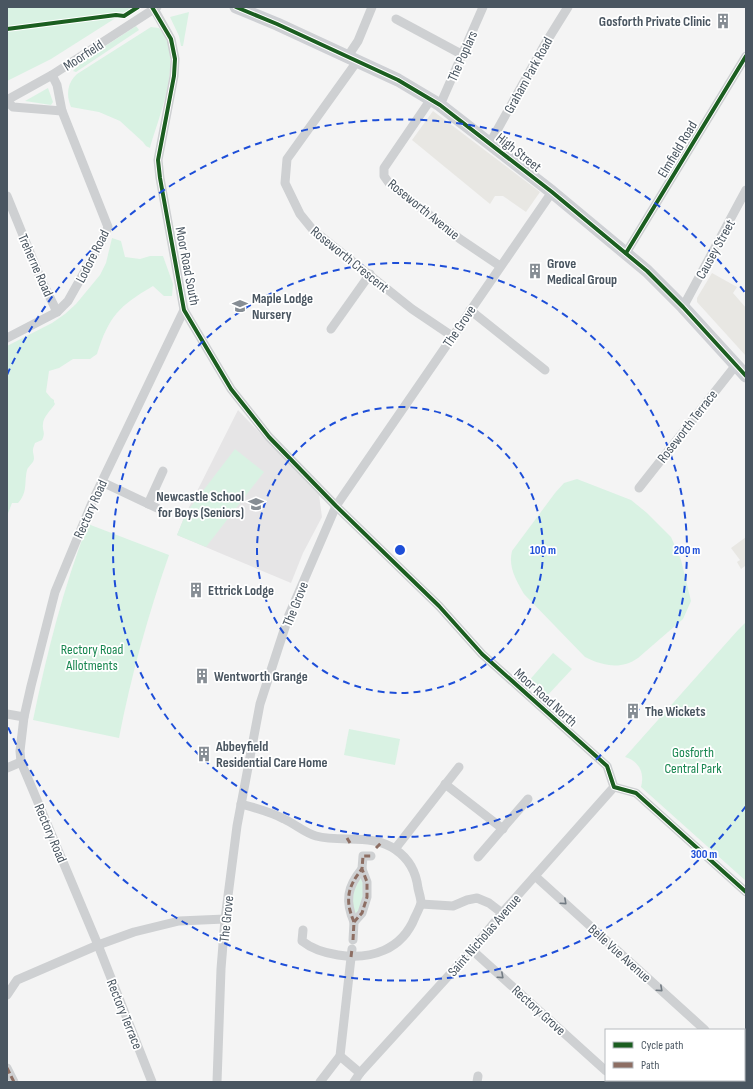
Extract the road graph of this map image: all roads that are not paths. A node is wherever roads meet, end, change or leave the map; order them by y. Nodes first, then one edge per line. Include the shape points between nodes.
1 (236, 7) edge
2 (372, 7) edge
3 (483, 7) edge
4 (568, 7) edge
5 (155, 8) edge
6 (256, 11) edge
7 (396, 19) dead end
8 (463, 55) junction
9 (746, 56) edge
10 (353, 58) junction
11 (52, 75) junction
12 (7, 100) edge
13 (435, 102) junction
14 (62, 112) junction
15 (490, 143) junction
16 (746, 190) edge
17 (552, 192) junction
18 (7, 196) edge
19 (626, 253) junction
20 (500, 266) junction
21 (370, 274) junction
22 (683, 307) junction
23 (184, 310) junction
24 (470, 310) junction
25 (57, 312) junction
26 (331, 329) dead end
27 (452, 336) junction
28 (7, 338) edge
29 (736, 365) junction
30 (545, 370) dead end
31 (746, 376) edge
32 (163, 471) dead end
33 (102, 482) junction
34 (639, 488) dead end
35 (148, 504) junction
36 (336, 506) junction
37 (157, 508) dead end
38 (7, 714) edge
39 (24, 717) junction
40 (21, 762) junction
41 (459, 767) dead end
42 (7, 768) edge
43 (445, 784) junction
44 (614, 787) junction
45 (528, 800) dead end
46 (241, 804) junction
47 (503, 829) junction
48 (365, 839) junction
49 (395, 849) junction
50 (478, 858) dead end
51 (362, 869) junction
52 (535, 876) junction
53 (746, 892) edge
54 (421, 904) junction
55 (502, 913) junction
56 (225, 919) junction
57 (354, 922) junction
58 (303, 930) dead end
59 (98, 945) junction
60 (352, 949) junction
61 (472, 950) junction
62 (7, 995) edge
63 (704, 1029) edge
64 (340, 1056) junction
65 (7, 1068) edge
66 (605, 1070) edge
67 (360, 1073) junction
68 (14, 1082) edge
69 (152, 1082) edge
70 (217, 1082) edge
71 (320, 1082) edge
72 (354, 1082) edge

1 - 6 main road, High Street
2 - 10 street, Roseworth Crescent
3 - 8 street, The Poplars
4 - 15 street, Graham Park Road
5 - 11 street, Moorfield
5 - 23 street, Moor Road South via 171,39 175,59 158,160
6 - 10 main road, High Street
7 - 8 street
8 - 13 street, The Poplars
9 - 19 street, Elmfield Road
10 - 13 main road, High Street
10 - 21 street, Roseworth Crescent via 287,159 285,183 300,214 313,230
11 - 12 street, Moorfield
11 - 14 street, Lodore Road via 57,85
12 - 14 street, Moorfield via 13,107
13 - 15 main road, High Street
13 - 20 street, Roseworth Avenue via 384,168 384,176 460,239
14 - 25 street, Lodore Road via 108,227 68,302
15 - 17 main road, High Street
16 - 22 street, Causey Street
17 - 19 main road, High Street
17 - 20 street, The Grove
18 - 25 street, Treherne Road
19 - 22 main road, High Street
20 - 24 street, The Grove
21 - 26 street
21 - 27 street, Roseworth Crescent via 412,309
22 - 29 main road, High Street
23 - 33 street, Rectory Road
23 - 36 street, Moor Road South via 231,389 270,437
24 - 27 street, The Grove
24 - 30 street
25 - 28 street, Lodore Road
27 - 36 street, The Grove
29 - 31 main road, High Street
29 - 34 street, Roseworth Terrace
32 - 35 street
33 - 35 street
33 - 39 street, Rectory Road via 55,592
35 - 37 street
36 - 44 street, Moor Road North via 439,606 482,654 607,766
36 - 46 street, The Grove via 289,615 260,704
38 - 39 street
39 - 40 street, Rectory Road
40 - 42 street
40 - 59 street, Rectory Road
41 - 43 street
43 - 47 street
43 - 49 street
44 - 52 street, Saint Nicholas Avenue
44 - 53 street via 636,793
45 - 47 street
46 - 48 street via 277,815 315,836 349,841
46 - 56 street, The Grove
47 - 50 street
48 - 49 street via 378,846
48 - 51 street
49 - 54 street via 409,861 417,880
51 - 57 street via 367,882 367,897 362,913
51 - 57 street via 353,880 348,894
52 - 55 street, Saint Nicholas Avenue
52 -> 63 street, Belle Vue Avenue
54 - 55 street via 453,906 477,898
54 - 60 street via 406,934 394,945 378,953
55 - 61 street, Saint Nicholas Avenue
56 - 59 street via 179,921 134,932
56 - 70 street, The Grove
57 - 60 street
58 - 60 street via 302,941 309,947 329,954
59 - 62 street via 17,980
59 - 69 street, Rectory Terrace
60 - 64 street
61 -> 66 street, Rectory Grove
61 - 67 street, Saint Nicholas Avenue
64 - 67 street
64 - 71 street
65 - 68 street
67 - 72 street, Saint Nicholas Avenue

